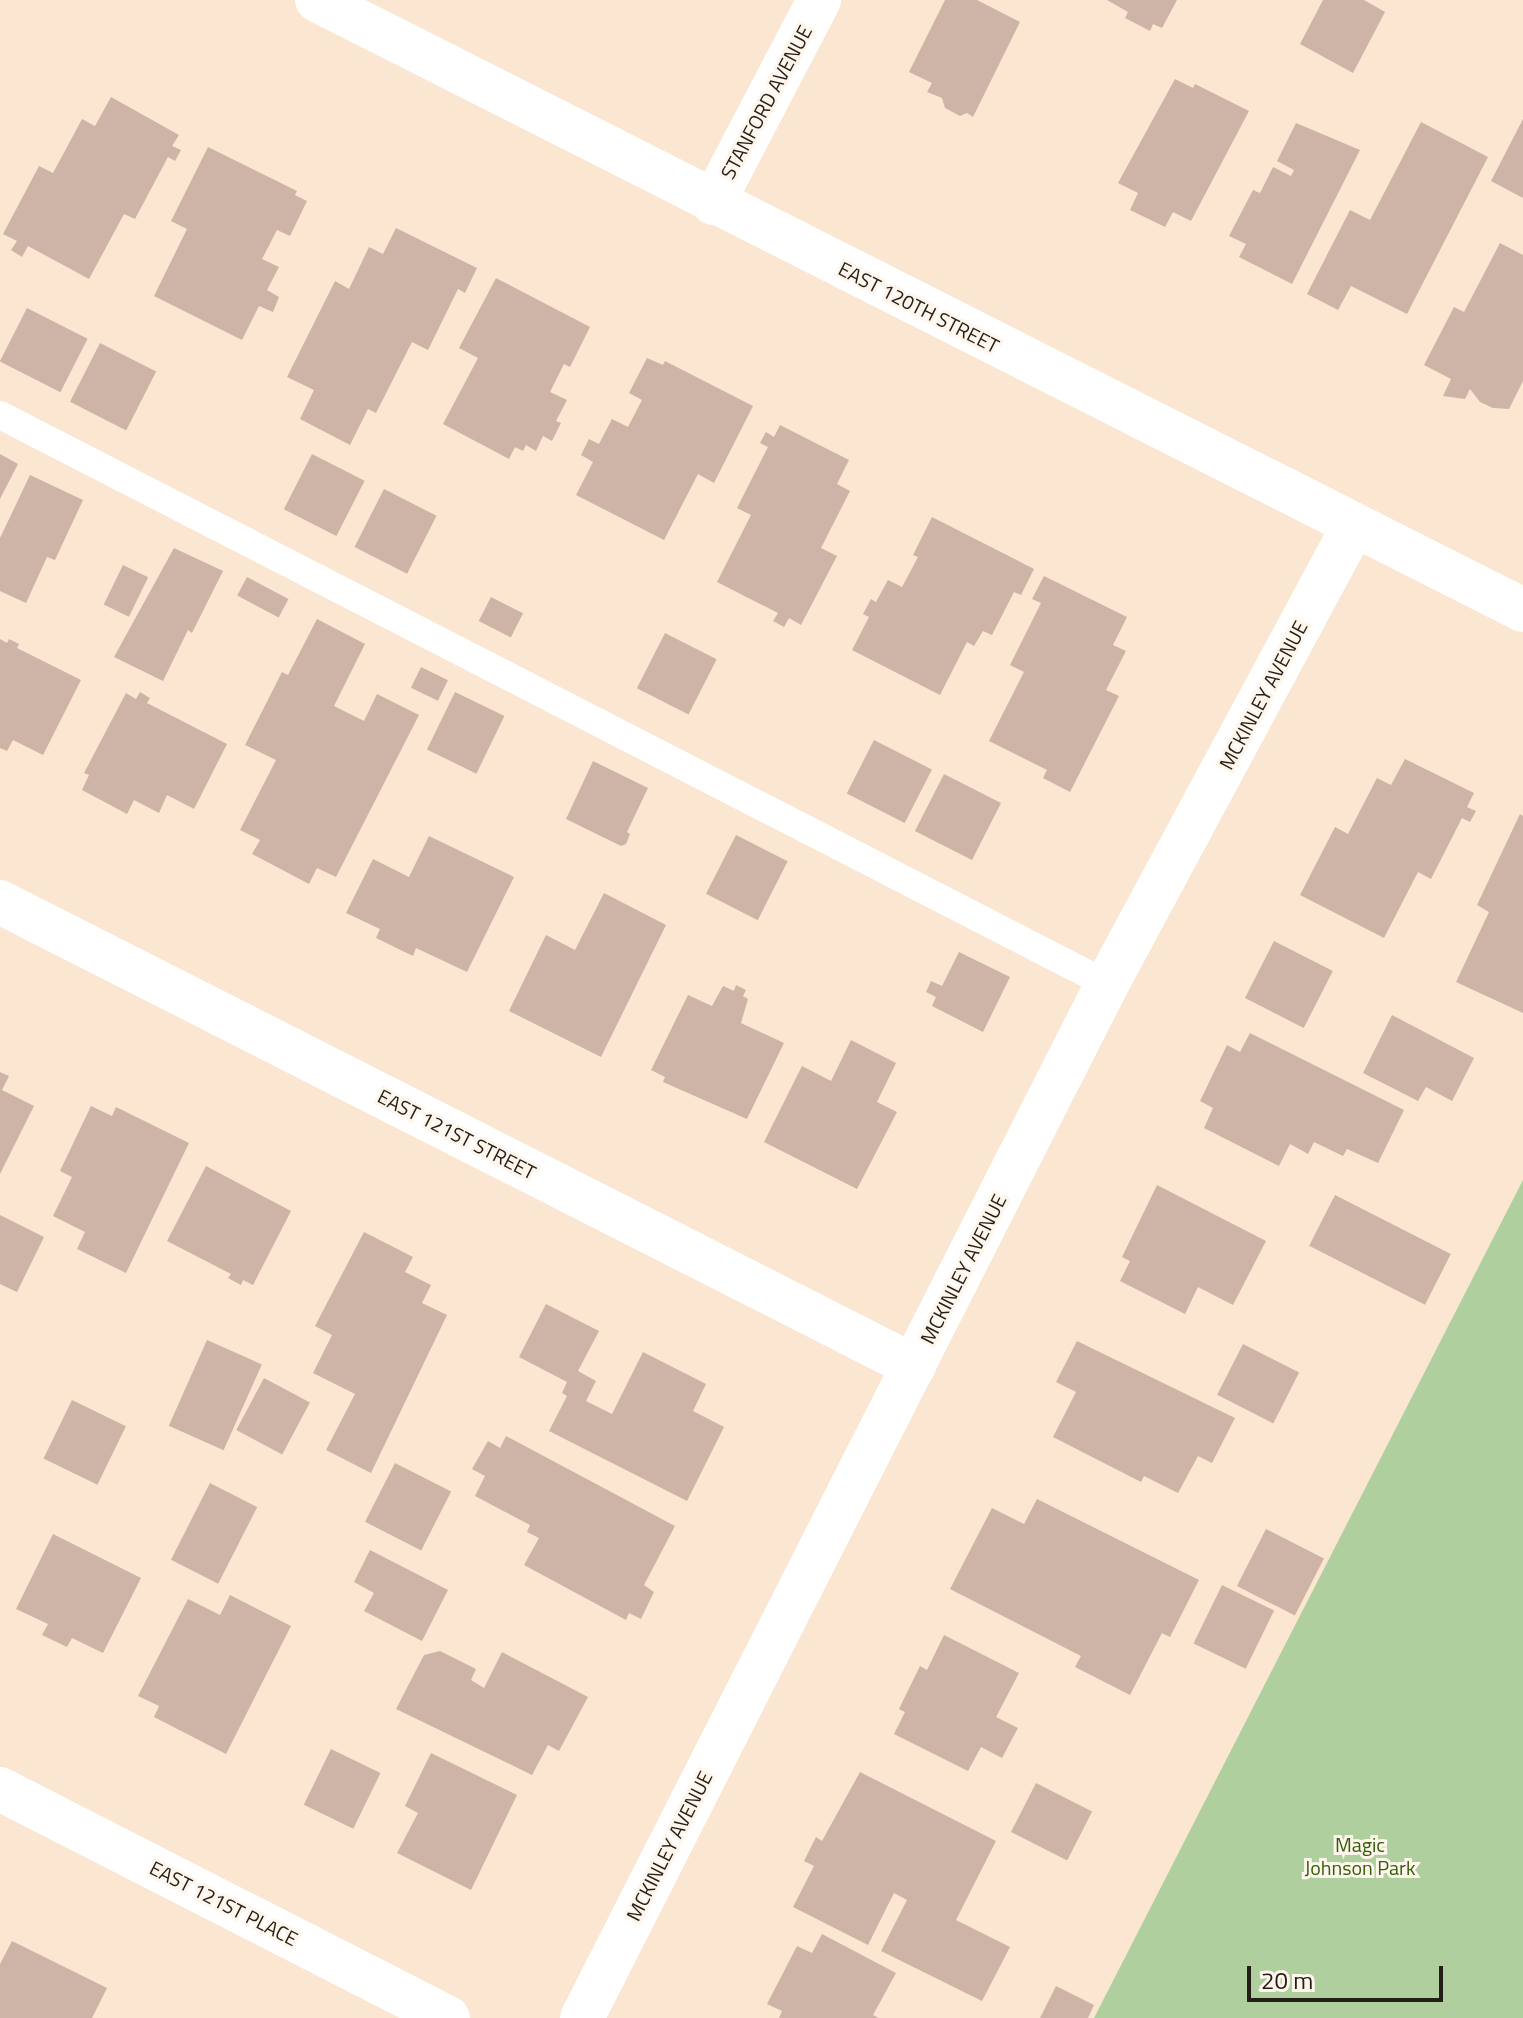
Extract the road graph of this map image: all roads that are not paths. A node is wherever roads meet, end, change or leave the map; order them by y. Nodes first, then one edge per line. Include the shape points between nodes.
1 (317, 0) edge
2 (819, 0) edge
3 (713, 203) junction
4 (0, 415) edge
5 (1354, 525) junction
6 (1523, 610) edge
7 (0, 902) edge
8 (1107, 984) junction
9 (914, 1366) junction
10 (0, 1789) edge
11 (448, 2018) edge
12 (582, 2018) edge

1 - 3 street, EAST 120TH STREET
2 - 3 street, STANFORD AVENUE
3 - 5 street, EAST 120TH STREET
4 - 8 lane
5 - 6 street, EAST 120TH STREET
5 - 8 street, MCKINLEY AVENUE
7 - 9 street, EAST 121ST STREET
8 - 9 street, MCKINLEY AVENUE
9 - 12 street, MCKINLEY AVENUE
10 - 11 street, EAST 121ST PLACE

